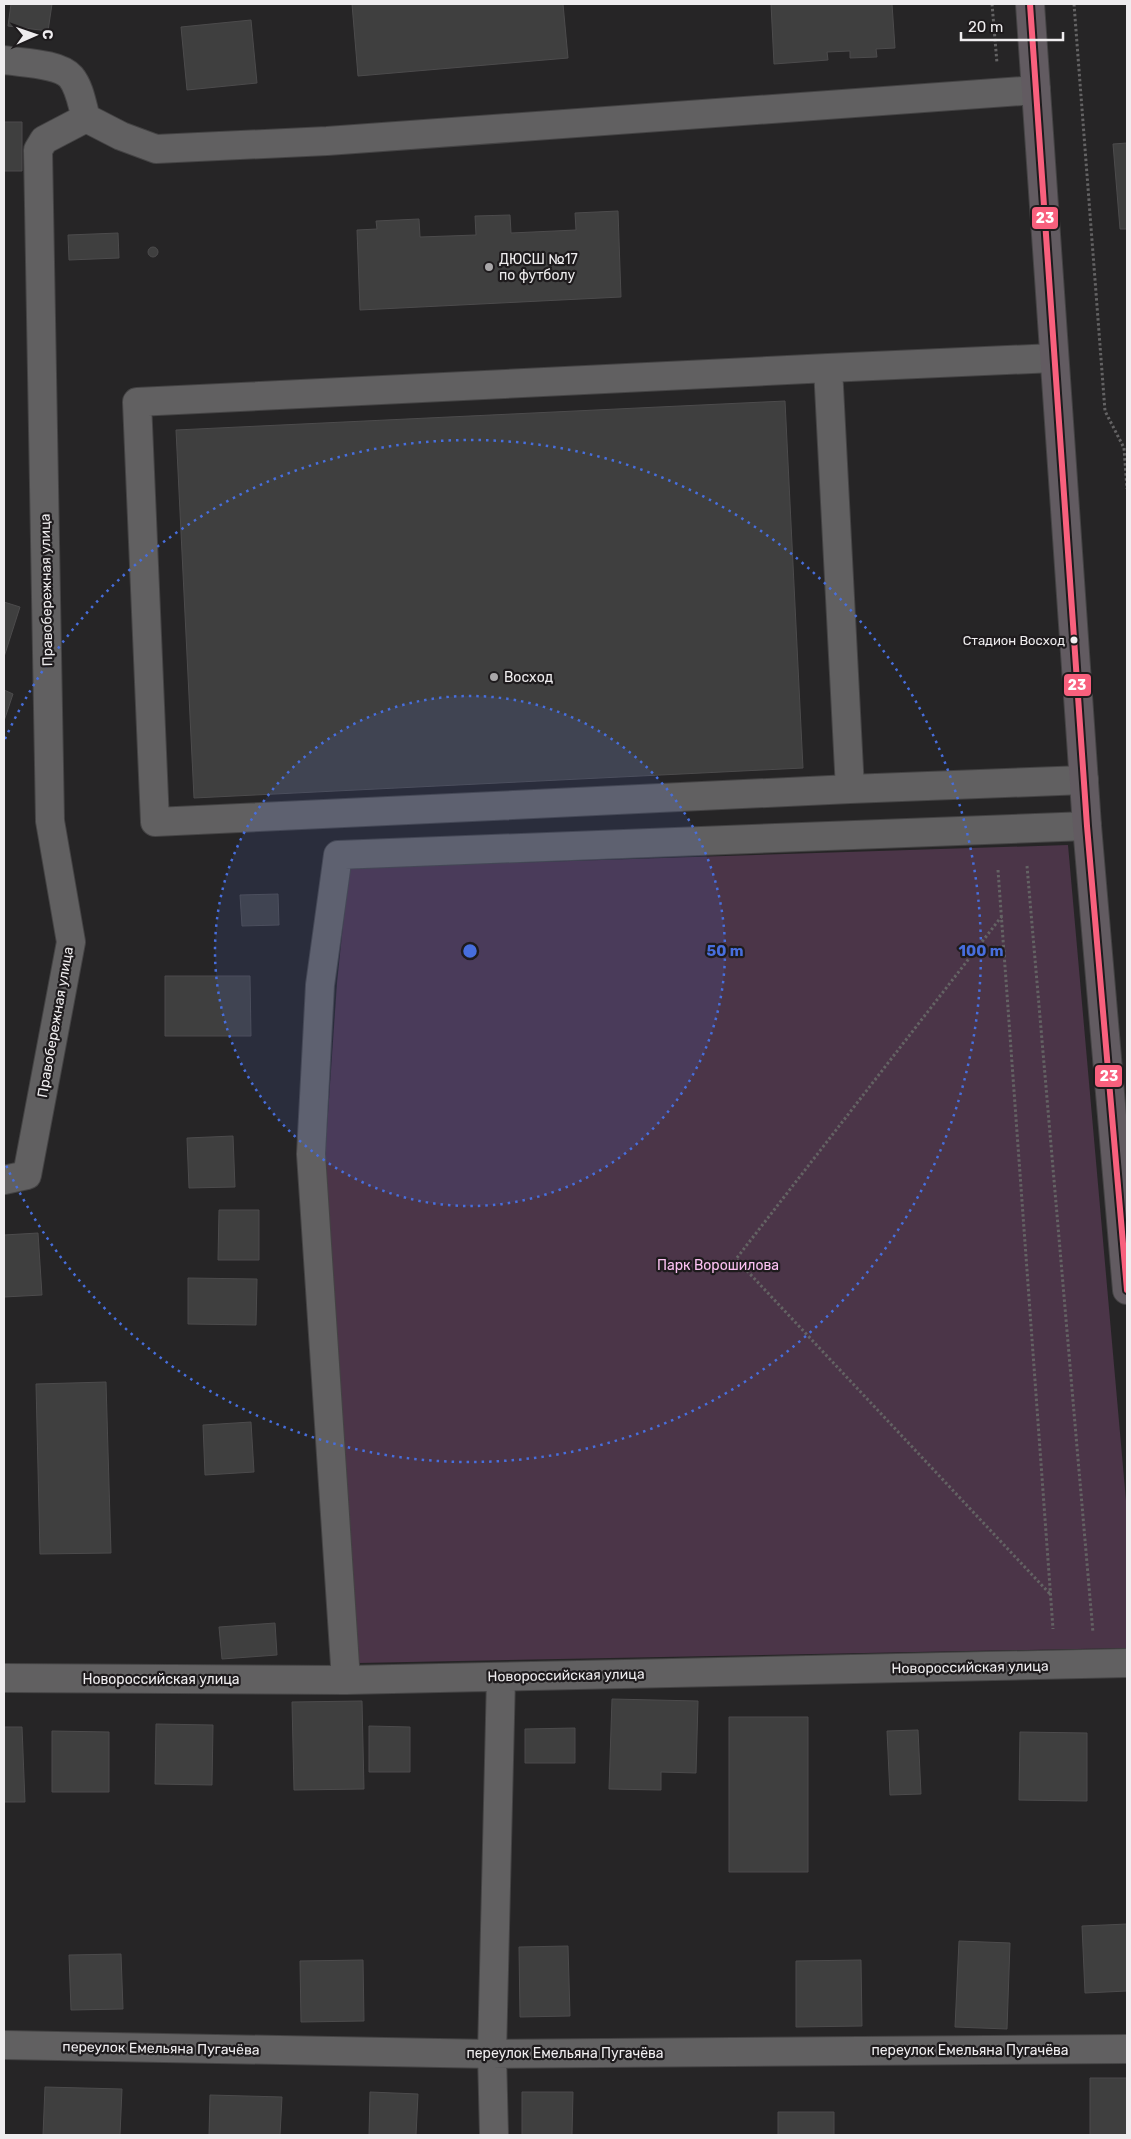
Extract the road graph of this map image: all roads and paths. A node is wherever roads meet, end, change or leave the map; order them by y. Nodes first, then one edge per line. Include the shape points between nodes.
1 (992, 4) edge
2 (1030, 4) edge
3 (1074, 4) edge
4 (4, 60) edge
5 (1036, 90) junction
6 (999, 93) junction
7 (86, 118) junction
8 (1054, 358) junction
9 (828, 368) junction
10 (1127, 488) edge
11 (1084, 780) junction
12 (850, 789) junction
13 (1087, 826) junction
14 (1026, 866) dead end
15 (998, 870) dead end
16 (1002, 916) junction
17 (4, 1180) edge
18 (1127, 1290) edge
19 (1051, 1595) junction
20 (1053, 1630) dead end
21 (1093, 1634) dead end
22 (1127, 1663) edge
23 (500, 1677) junction
24 (4, 1678) edge
25 (346, 1680) junction
26 (4, 2045) edge
27 (1127, 2049) edge
28 (492, 2054) junction
29 (494, 2135) edge

1 - 6 path
2 - 5 main road
3 - 10 path via 1105,411 1124,448
4 - 7 street via 60,68 71,77 77,88
5 - 6 street
5 - 8 main road
6 - 7 street via 337,140 156,149
7 - 17 street, Правобережная улица via 44,140 38,150 50,822 71,942 27,1175
8 - 9 street
8 - 11 main road
9 - 12 street
9 - 12 street via 137,402 155,822
11 - 12 street
11 - 13 main road
13 - 18 main road
13 - 25 street via 338,855 320,985 311,1154
14 - 21 path
15 - 16 path
16 - 19 path
16 - 19 path via 736,1259
19 - 20 path
22 - 23 street, Новороссийская улица
23 - 25 street, Новороссийская улица
23 - 28 street
24 - 25 street, Новороссийская улица
26 - 28 street, переулок Емельяна Пугачёва
27 - 28 street, переулок Емельяна Пугачёва
28 - 29 street

